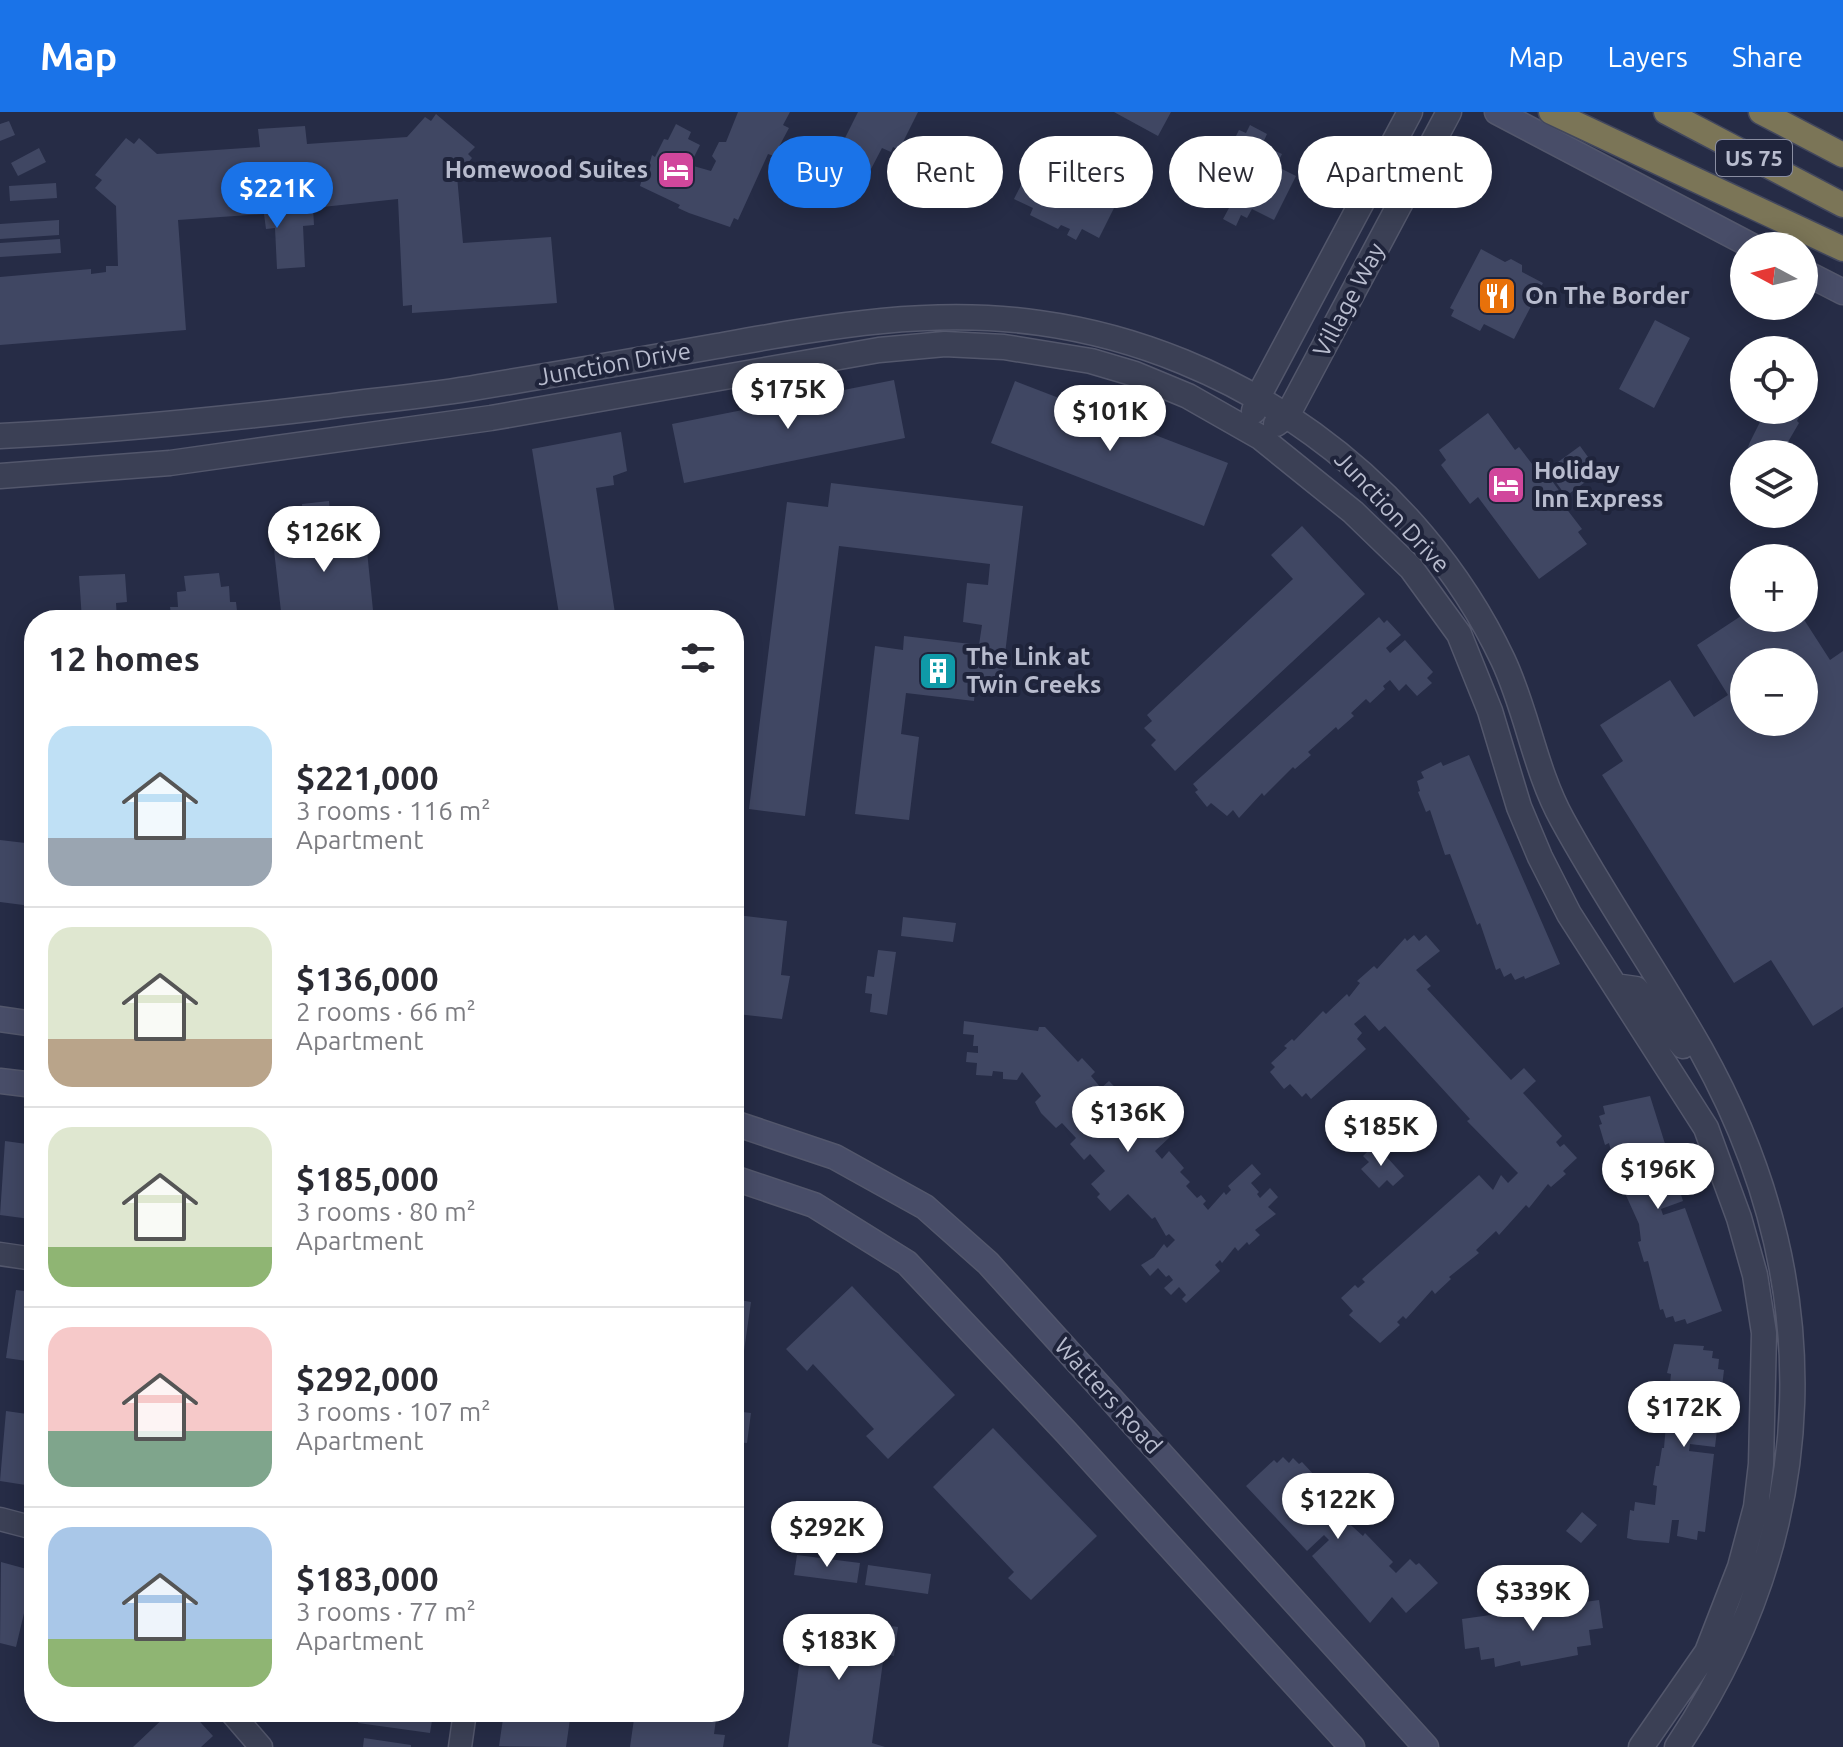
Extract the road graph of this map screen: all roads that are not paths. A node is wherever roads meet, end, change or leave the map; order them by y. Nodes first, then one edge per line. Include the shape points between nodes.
1 (1410, 112) edge
2 (1449, 112) edge
3 (1497, 112) edge
4 (1551, 112) edge
5 (1666, 112) edge
6 (1761, 112) edge
7 (1843, 155) edge
8 (1843, 205) edge
9 (1730, 234) edge
10 (1843, 249) edge
11 (1818, 279) edge
12 (1843, 292) edge
13 (1258, 397) junction
14 (1287, 416) junction
15 (1254, 433) junction
16 (0, 436) edge
17 (0, 476) edge
18 (1615, 986) junction
19 (0, 1019) edge
20 (24, 1023) edge
21 (0, 1081) edge
22 (24, 1084) edge
23 (1722, 1094) junction
24 (744, 1126) edge
25 (744, 1181) edge
26 (0, 1254) edge
27 (24, 1258) edge
28 (0, 1519) edge
29 (24, 1525) edge
30 (1729, 1593) junction
31 (1705, 1706) junction
32 (240, 1722) edge
33 (464, 1722) edge
34 (261, 1747) edge
35 (460, 1747) edge
36 (1352, 1747) edge
37 (1426, 1747) edge
38 (1641, 1747) edge
39 (1677, 1747) edge

1 - 13 street, Village Way
2 - 14 street, Village Way
3 - 9 main road
4 - 10 highway
5 - 8 highway, US 75
6 - 7 highway, US 75
11 - 12 main road
13 - 14 street, Junction Drive
13 - 15 street, Village Way
13 - 16 street, Junction Drive via 1201,369 1114,338 1042,323 916,317 842,324 468,389 125,430
14 - 15 street, Village Way
14 - 23 street, Junction Drive via 1341,453 1386,498 1474,608 1502,658 1558,812
15 - 17 street, Junction Drive via 1188,396 1091,361 945,344 879,350 491,418 170,463
15 - 18 street, Junction Drive via 1353,512 1411,568 1459,634 1540,857
18 - 23 street via 1636,989
18 - 30 street, Junction Drive via 1706,1128 1757,1283 1764,1333 1761,1464 1756,1507
19 - 20 main road
21 - 22 main road
23 - 31 street, Junction Drive via 1765,1201 1783,1274 1793,1376 1789,1468 1768,1563 1731,1657
24 - 37 main road, Watters Road via 835,1157 925,1207 988,1263
25 - 36 main road via 814,1205 907,1263
26 - 27 street
28 - 29 street
30 - 31 street via 1730,1615 1702,1676
30 - 38 street, Junction Drive via 1707,1652
31 - 39 street, Junction Drive
32 - 34 street
33 - 35 street

